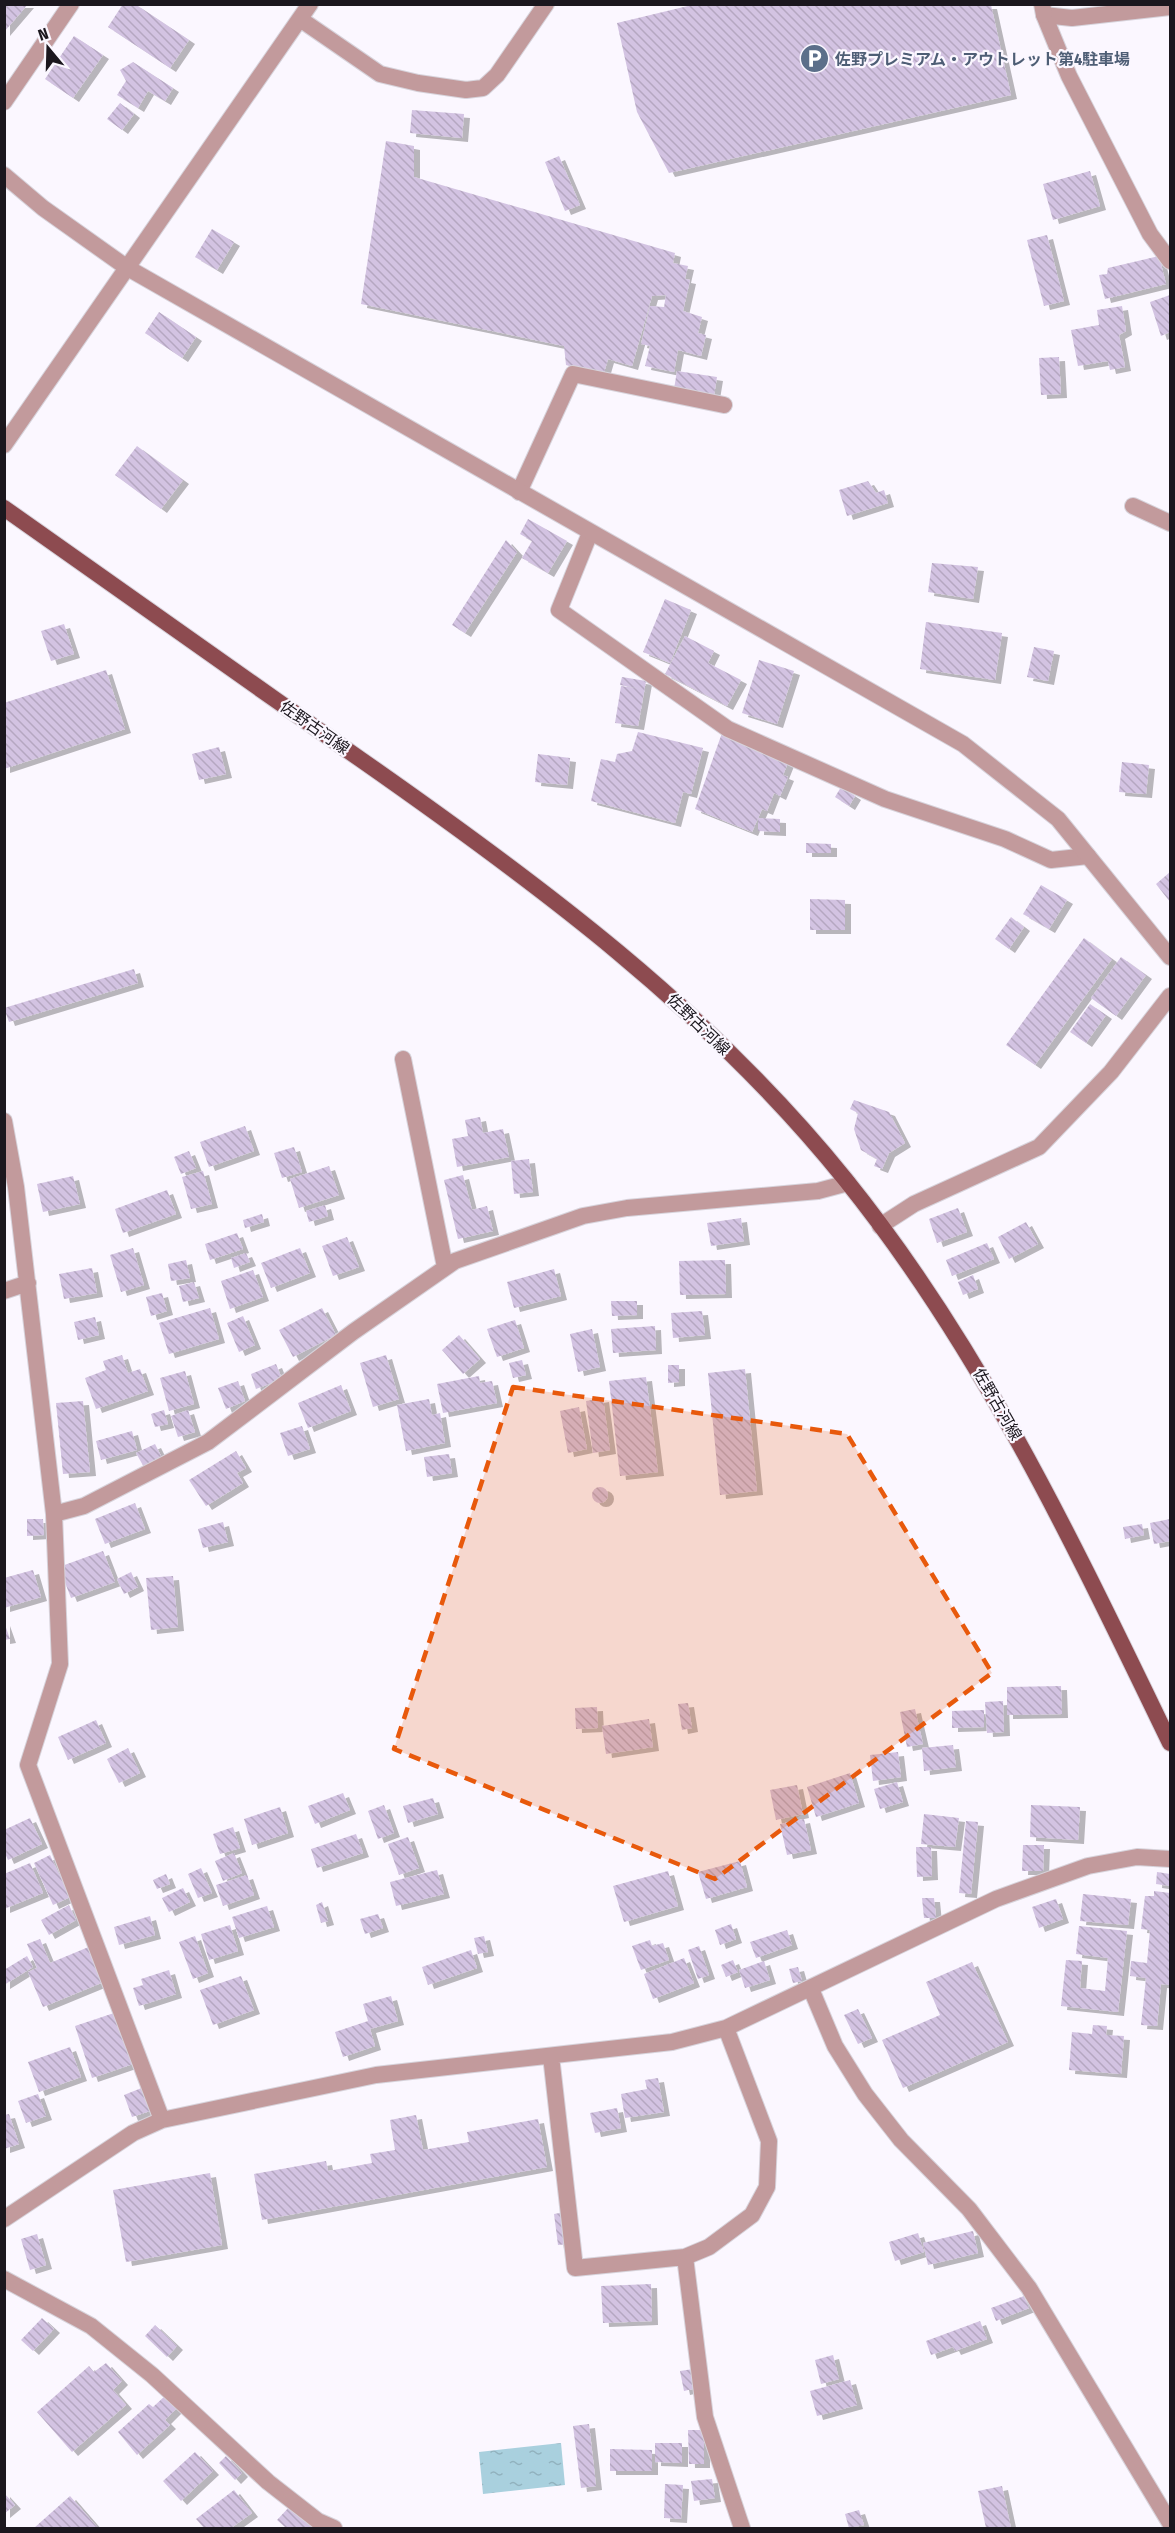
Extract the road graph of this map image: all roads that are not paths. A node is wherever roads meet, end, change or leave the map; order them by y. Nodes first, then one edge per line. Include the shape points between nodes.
1 (71, 4) edge
2 (310, 4) edge
3 (546, 4) edge
4 (1170, 7) edge
5 (1043, 10) edge
6 (300, 19) junction
7 (4, 102) edge
8 (4, 175) edge
9 (1170, 261) edge
10 (126, 267) junction
11 (724, 405) dead end
12 (4, 445) edge
13 (519, 492) junction
14 (1133, 507) dead end
15 (4, 508) edge
16 (1170, 523) edge
17 (590, 533) junction
18 (1088, 856) junction
19 (1170, 957) edge
20 (1170, 996) edge
21 (403, 1059) dead end
22 (4, 1121) edge
23 (848, 1183) junction
24 (880, 1226) junction
25 (445, 1267) junction
26 (28, 1283) junction
27 (4, 1291) edge
28 (54, 1514) junction
29 (1170, 1743) edge
30 (1170, 1859) edge
31 (811, 1989) junction
32 (726, 2028) junction
33 (551, 2056) junction
34 (162, 2120) junction
35 (4, 2219) edge
36 (685, 2257) junction
37 (4, 2279) edge
38 (1170, 2523) edge
39 (334, 2529) edge
40 (742, 2529) edge

1 - 7 street
2 - 6 street
3 - 6 street via 497,75 483,88 466,90 380,74
4 - 5 street via 1072,18
5 - 9 street via 1069,76 1150,234
6 - 10 street
8 - 10 street
10 - 12 street
10 - 13 street
11 - 13 street via 573,374
13 - 17 street
14 - 16 street
15 - 23 main road, 佐野古河線 via 435,811 604,939 726,1049 814,1141
17 - 18 street via 963,744 1058,819
17 - 18 street via 559,610 728,729 885,800 1005,839 1051,860
18 - 19 street
20 - 24 street via 1111,1072 1039,1147 914,1204
21 - 25 street
22 - 26 street
23 - 24 main road, 佐野古河線
23 - 25 street via 818,1191 627,1208 583,1216
24 - 29 main road, 佐野古河線 via 946,1317 1038,1473
25 - 28 street via 208,1442 84,1506
26 - 27 street
26 - 28 street
28 - 34 street via 60,1664 28,1765
30 - 31 street via 1137,1857 1088,1866 1040,1882 996,1899
31 - 32 street
31 - 38 street via 835,2046 865,2094 901,2140 969,2209 1029,2288
32 - 33 street via 672,2042
32 - 36 street via 769,2141 767,2187 752,2215 709,2247
33 - 34 street via 376,2075
33 - 36 street via 575,2268
34 - 35 street via 133,2133
36 - 40 street via 705,2417
37 - 39 street via 91,2326 153,2375 268,2482

